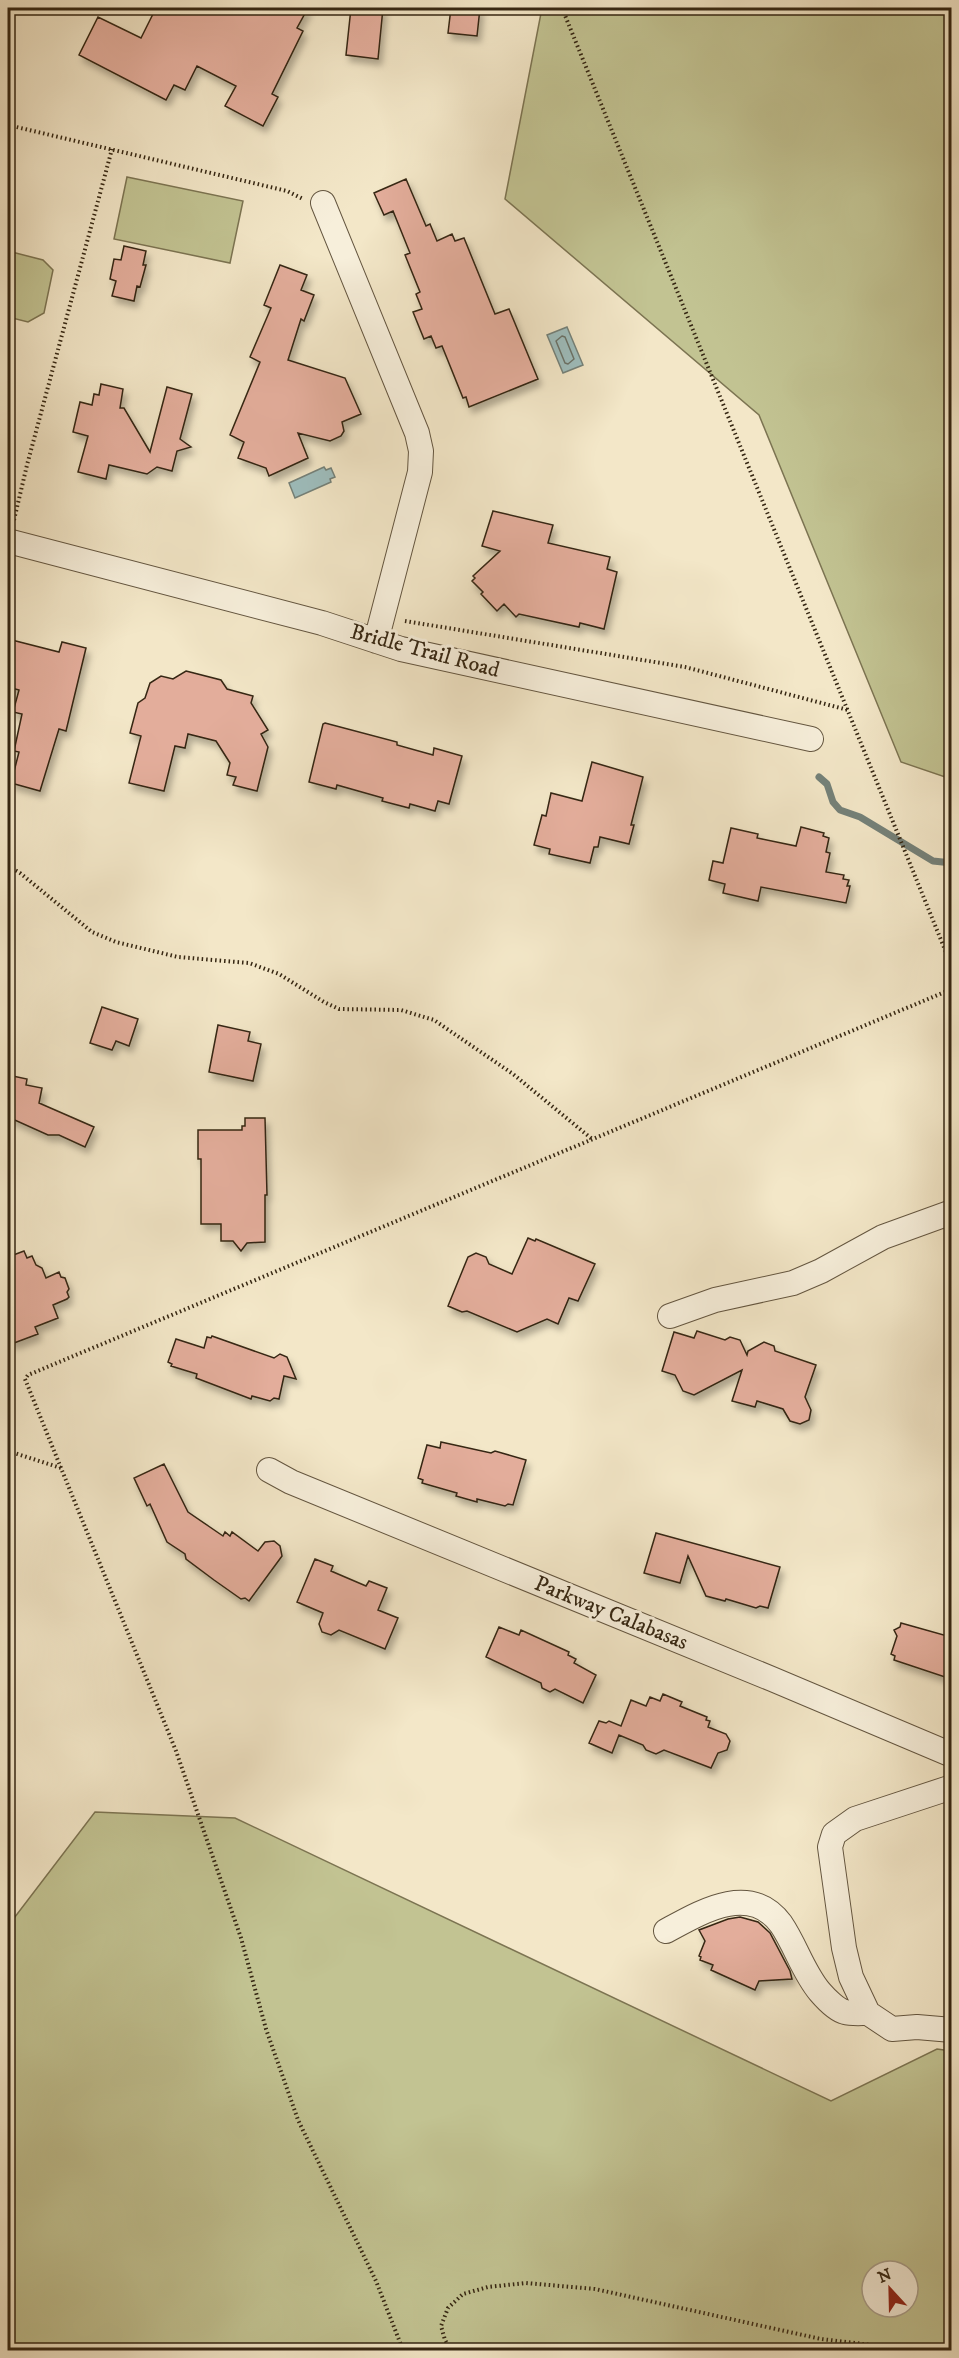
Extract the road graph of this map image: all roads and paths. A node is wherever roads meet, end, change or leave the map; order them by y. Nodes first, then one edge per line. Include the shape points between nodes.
1 (562, 8) edge
2 (8, 125) edge
3 (112, 149) junction
4 (323, 203) joint
5 (9, 541) edge
6 (408, 610) dead end
7 (405, 621) junction
8 (376, 641) junction
9 (401, 649) junction
10 (848, 710) junction
11 (811, 739) dead end
12 (8, 866) edge
13 (951, 968) edge
14 (951, 989) edge
15 (592, 1139) junction
16 (951, 1212) edge
17 (670, 1316) dead end
18 (8, 1450) edge
19 (61, 1468) junction
20 (269, 1470) dead end
21 (951, 1755) edge
22 (951, 1787) edge
23 (666, 1931) dead end
24 (868, 2013) junction
25 (951, 2030) edge
26 (403, 2350) edge
27 (451, 2350) edge
28 (914, 2350) edge

1 - 10 path
2 - 3 path
3 - 4 path
3 - 5 path
4 - 8 street via 417,433 421,452 420,472
5 - 8 street, Bridle Trail Road via 322,623
6 - 7 path
7 - 9 path
7 - 10 path via 685,667
8 - 9 street, Bridle Trail Road
9 - 11 street, Bridle Trail Road
10 - 13 path
12 - 15 path via 92,932 116,942 178,957 249,963 279,974 339,1009 401,1010 434,1020 513,1074
14 - 15 path
15 - 19 path via 28,1375 25,1379
16 - 17 street via 883,1237 793,1283 715,1300
18 - 19 path
19 - 26 path via 176,1751 241,1938 266,2029 298,2120 376,2281
20 - 21 street, Parkway Calabasas
22 - 24 street via 855,1819 834,1834 830,1847 844,1948 851,1977
23 - 24 street via 730,1902 752,1903 782,1925 823,1996 844,2012
24 - 25 street via 892,2029
27 - 28 path via 441,2326 448,2308 463,2295 488,2287 526,2283 595,2289 821,2339

